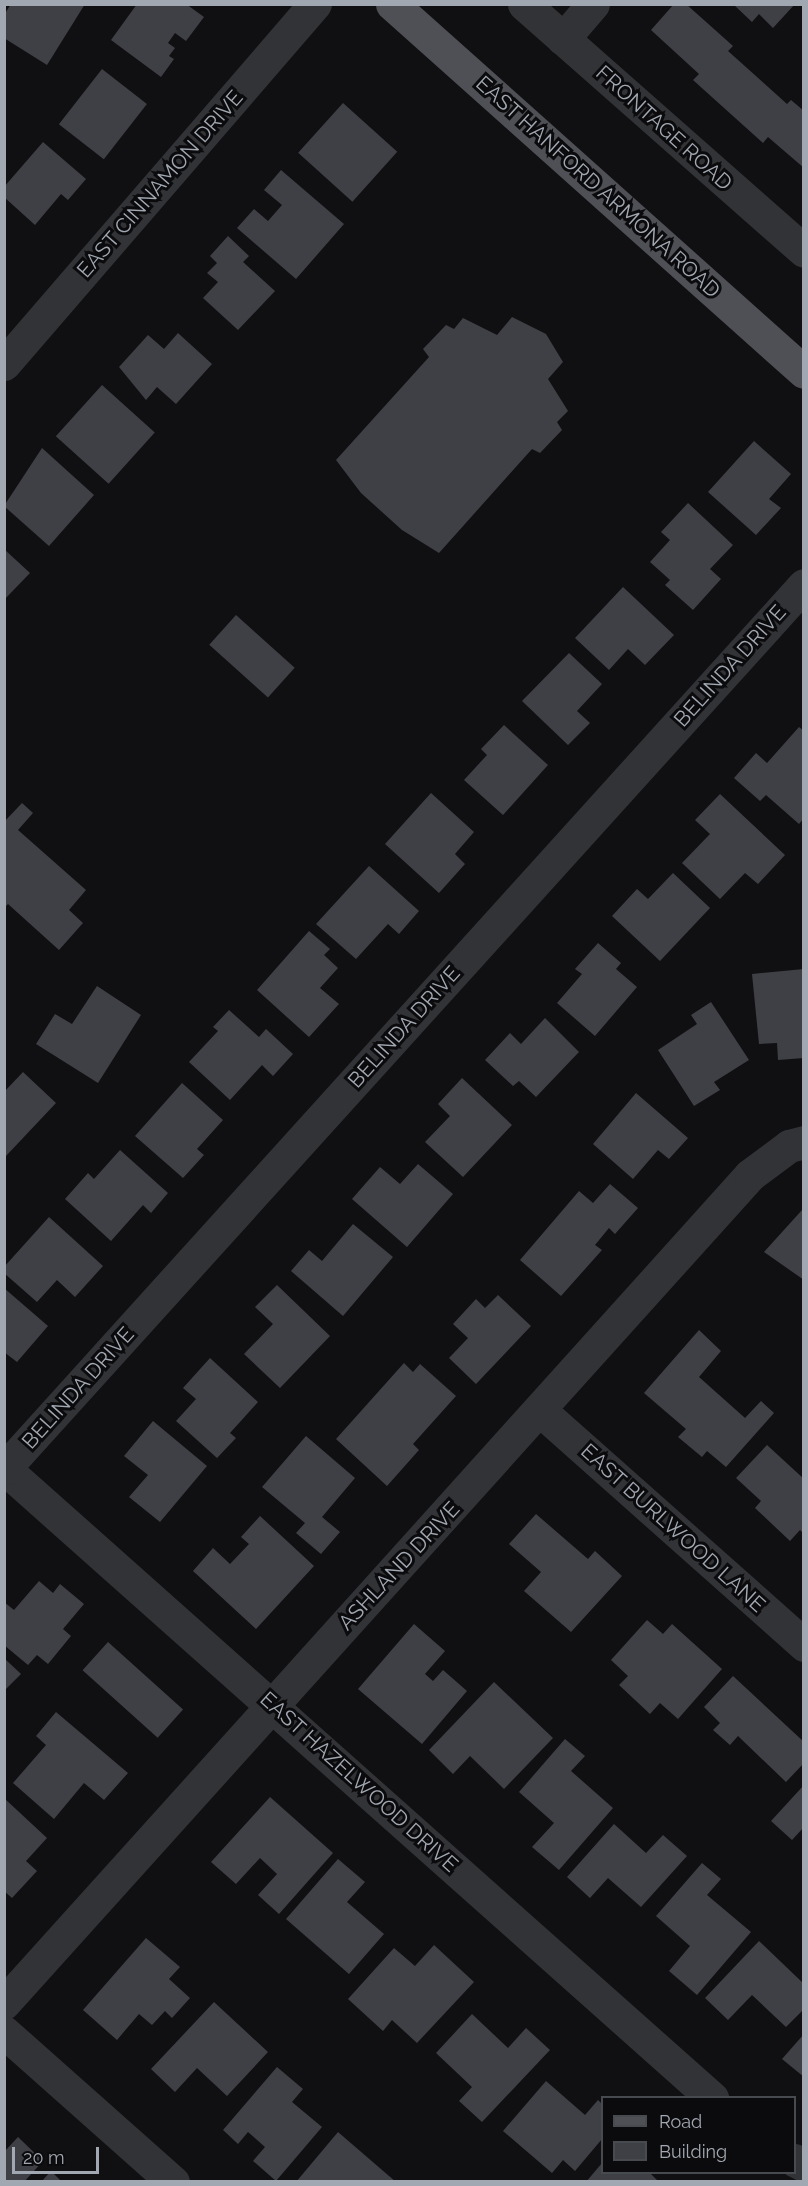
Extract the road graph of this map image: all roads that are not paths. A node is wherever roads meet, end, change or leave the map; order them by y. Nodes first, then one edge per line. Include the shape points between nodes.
1 (315, 4) edge
2 (392, 4) edge
3 (524, 4) edge
4 (593, 4) edge
5 (563, 39) junction
6 (804, 251) edge
7 (4, 364) edge
8 (804, 372) edge
9 (804, 585) edge
10 (804, 1142) edge
11 (542, 1412) junction
12 (5, 1469) edge
13 (804, 1645) edge
14 (272, 1703) junction
15 (4, 2003) edge
16 (4, 2032) edge
17 (711, 2096) edge
18 (173, 2181) edge

1 - 7 street, EAST CINNAMON DRIVE
2 - 8 main road, EAST HANFORD ARMONA ROAD
3 - 5 street, FRONTAGE ROAD
4 - 5 street
5 - 6 street, FRONTAGE ROAD
9 - 12 street, BELINDA DRIVE
10 - 11 street, ASHLAND DRIVE via 789,1146 750,1175
11 - 13 street, EAST BURLWOOD LANE
11 - 14 street, ASHLAND DRIVE
12 - 14 street, EAST HAZELWOOD DRIVE
14 - 15 street, ASHLAND DRIVE
14 - 17 street, EAST HAZELWOOD DRIVE
16 - 18 street

